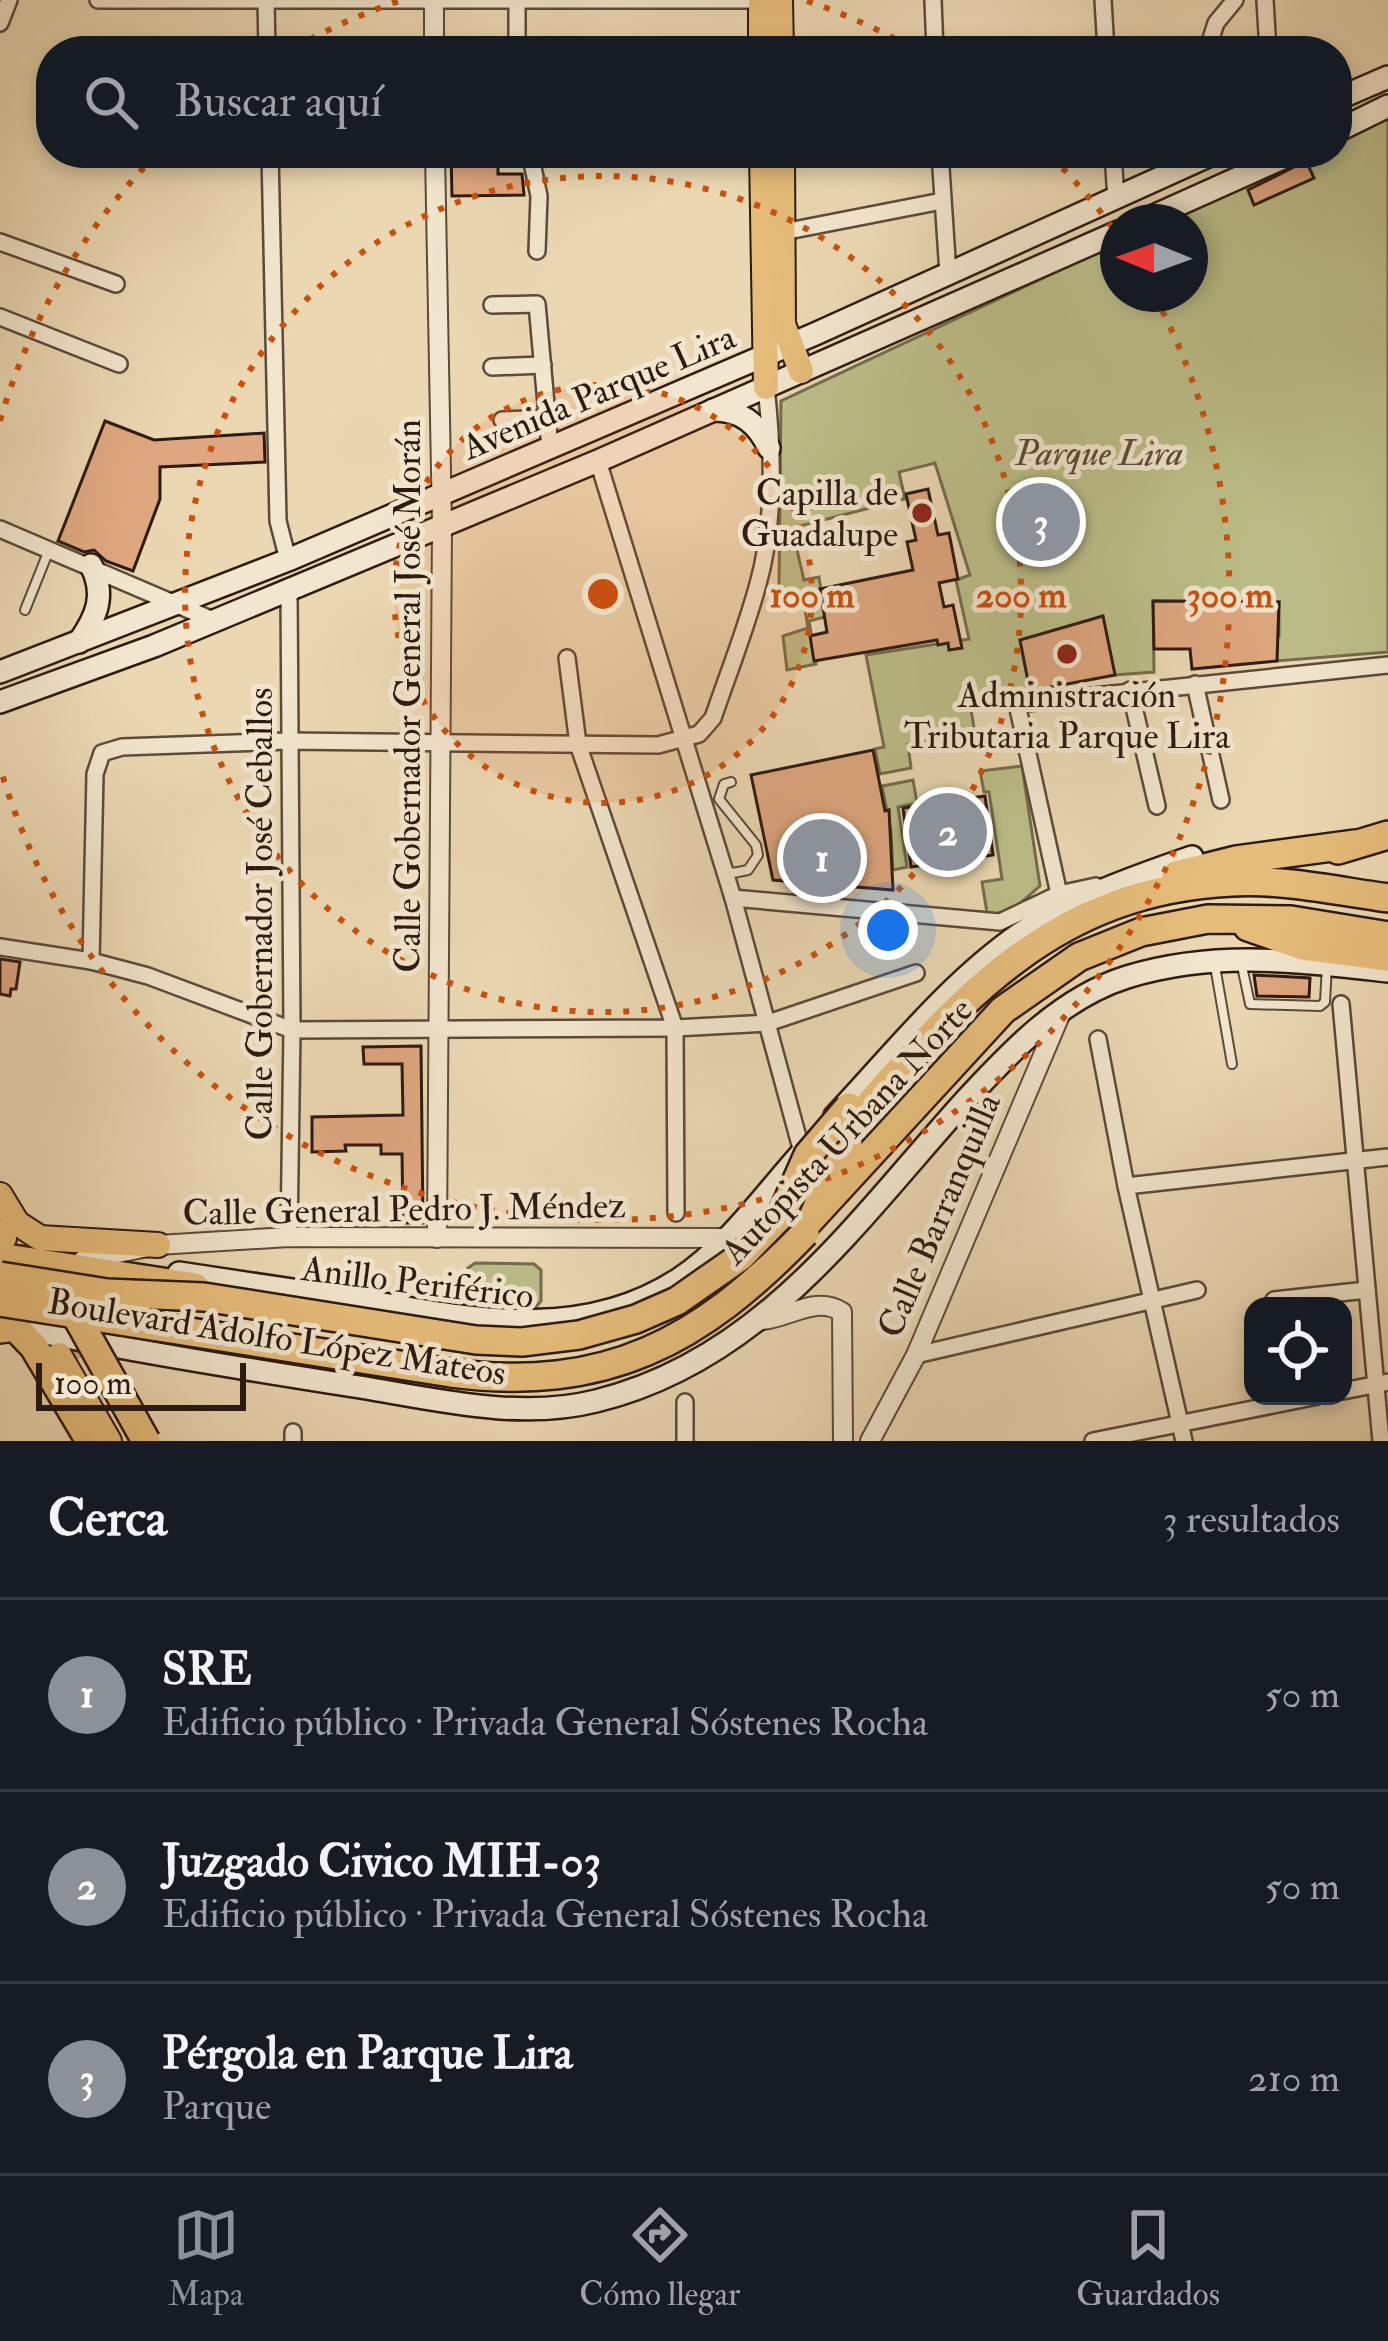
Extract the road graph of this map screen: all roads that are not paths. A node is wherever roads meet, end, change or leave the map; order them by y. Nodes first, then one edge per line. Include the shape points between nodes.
1 (9, 0) edge
2 (98, 0) edge
3 (434, 0) edge
4 (518, 0) edge
5 (762, 0) edge
6 (780, 0) edge
7 (933, 0) edge
8 (1103, 0) edge
9 (1234, 0) edge
10 (1265, 0) edge
11 (266, 1) edge
12 (0, 23) edge
13 (267, 36) edge
14 (434, 36) edge
15 (517, 36) edge
16 (761, 36) edge
17 (781, 36) edge
18 (934, 36) edge
19 (1105, 36) edge
20 (1212, 36) edge
21 (1267, 36) edge
22 (1388, 77) edge
23 (1352, 93) edge
24 (1388, 106) edge
25 (1352, 124) edge
26 (269, 168) edge
27 (435, 168) edge
28 (533, 168) edge
29 (762, 168) edge
30 (782, 168) edge
31 (941, 168) edge
32 (1114, 168) edge
33 (1183, 168) edge
34 (1261, 168) edge
35 (1116, 199) junction
36 (942, 201) junction
37 (1180, 204) edge
38 (783, 232) junction
39 (1100, 240) edge
40 (0, 242) edge
41 (537, 250) dead end
42 (948, 274) junction
43 (116, 284) dead end
44 (491, 305) dead end
45 (0, 317) edge
46 (790, 345) junction
47 (763, 357) junction
48 (119, 364) dead end
49 (543, 365) junction
50 (492, 367) dead end
51 (802, 371) junction
52 (766, 387) junction
53 (707, 411) junction
54 (548, 418) junction
55 (502, 420) dead end
56 (550, 448) junction
57 (769, 448) junction
58 (598, 461) junction
59 (442, 493) junction
60 (442, 525) junction
61 (0, 529) edge
62 (49, 549) junction
63 (288, 560) junction
64 (91, 566) junction
65 (289, 591) junction
66 (179, 604) junction
67 (25, 610) dead end
68 (215, 621) junction
69 (78, 644) junction
70 (567, 658) dead end
71 (1388, 665) edge
72 (0, 672) edge
73 (1195, 684) junction
74 (1130, 690) junction
75 (0, 702) edge
76 (685, 739) junction
77 (287, 741) junction
78 (441, 742) junction
79 (578, 744) junction
80 (731, 782) dead end
81 (1221, 800) dead end
82 (1157, 806) dead end
83 (1388, 832) edge
84 (1354, 844) junction
85 (1265, 856) junction
86 (724, 868) junction
87 (1129, 885) junction
88 (1171, 889) junction
89 (1059, 894) junction
90 (733, 898) junction
91 (1388, 898) edge
92 (1388, 914) edge
93 (1248, 927) junction
94 (1388, 938) edge
95 (0, 947) edge
96 (1388, 957) edge
97 (1214, 959) junction
98 (1241, 959) junction
99 (91, 961) junction
100 (1327, 964) junction
101 (1388, 971) edge
102 (916, 973) dead end
103 (1341, 1004) dead end
104 (1061, 1011) junction
105 (768, 1023) junction
106 (440, 1028) junction
107 (675, 1028) junction
108 (292, 1030) junction
109 (1098, 1039) dead end
110 (1232, 1064) dead end
111 (802, 1152) junction
112 (1388, 1156) edge
113 (1356, 1160) junction
114 (1126, 1186) junction
115 (0, 1196) edge
116 (676, 1213) dead end
117 (782, 1214) junction
118 (289, 1237) junction
119 (436, 1238) junction
120 (728, 1238) junction
121 (1, 1246) edge
122 (158, 1246) junction
123 (83, 1260) junction
124 (0, 1276) edge
125 (0, 1290) edge
126 (1197, 1290) dead end
127 (1367, 1290) junction
128 (1302, 1297) edge
129 (1154, 1301) junction
130 (0, 1302) edge
131 (761, 1320) junction
132 (5, 1327) edge
133 (115, 1348) junction
134 (916, 1355) junction
135 (1382, 1383) edge
136 (1352, 1389) edge
137 (686, 1402) dead end
138 (1272, 1405) edge
139 (1180, 1423) junction
140 (90, 1441) edge
141 (109, 1441) edge
142 (124, 1441) edge
143 (148, 1441) edge
144 (685, 1441) edge
145 (843, 1441) edge
146 (870, 1441) edge
147 (1093, 1441) edge
148 (1184, 1441) edge
149 (1382, 1441) edge

1 - 12 street
2 - 11 street
3 - 4 street
3 - 11 street
3 - 14 street
4 - 5 street
4 - 15 street
5 - 16 main road
6 - 17 main road
7 - 18 street
8 - 19 street
9 - 20 street
10 - 21 street
11 - 13 street
22 - 23 main road
24 - 25 main road
26 - 63 street via 278,521
27 - 59 street, Calle Gobernador General José Morán
28 - 41 street
29 - 47 main road
30 - 38 main road
31 - 36 street
32 - 35 street
33 - 35 main road, Avenida Parque Lira
34 - 37 main road
35 - 42 main road, Avenida Parque Lira
36 - 38 street
36 - 42 street
38 - 46 main road
39 - 51 main road, Avenida Parque Lira
40 - 43 street
42 - 46 main road, Avenida Parque Lira
44 - 49 street via 537,304
45 - 48 street
46 - 47 main road, Avenida Parque Lira
46 - 51 main road
47 - 52 main road
47 - 56 main road, Avenida Parque Lira
49 - 50 street
49 - 54 street
51 - 52 main road, Avenida Parque Lira
52 - 53 main road, Avenida Parque Lira
52 - 57 street
53 - 57 main road via 745,417
53 - 58 main road, Avenida Parque Lira
54 - 55 street
54 - 56 street
56 - 59 main road, Avenida Parque Lira
57 - 76 street via 759,582 713,718
58 - 60 main road, Avenida Parque Lira
58 - 76 street
59 - 60 street, Calle Gobernador General José Morán
59 - 63 main road, Avenida Parque Lira
60 - 65 main road, Avenida Parque Lira
60 - 78 street, Calle Gobernador General José Morán
61 - 62 street
62 - 64 street
62 - 67 lane
63 - 66 main road, Avenida Parque Lira
64 - 66 street
64 - 69 main road via 99,607
65 - 68 main road, Avenida Parque Lira
65 - 77 street, Calle Gobernador José Ceballos
66 - 68 street
66 - 69 main road, Avenida Parque Lira
68 - 75 main road, Avenida Parque Lira
69 - 72 main road, Avenida Parque Lira
70 - 79 street
71 - 73 street
73 - 74 street
73 - 81 street
74 - 82 street
74 - 89 street via 1017,704
76 - 79 street
76 - 86 street
77 - 78 street
77 - 99 street via 102,753
77 - 108 street, Calle Gobernador José Ceballos
78 - 79 street
78 - 106 street, Calle Gobernador General José Morán
79 - 107 street
80 - 86 lane via 718,800 758,855 748,870
83 - 84 highway
83 - 87 main road, Boulevard Adolfo López Mateos via 1244,845
84 - 85 highway
84 - 88 highway
85 - 87 highway
85 - 88 highway
86 - 90 street
87 - 89 street
87 - 111 main road, Boulevard Adolfo López Mateos via 1023,932 962,981
87 - 117 highway, bridge via 1026,939 968,982 816,1144
88 - 91 highway, Anillo Periférico via 1246,882
88 - 121 highway, Anillo Periférico via 1080,917 1000,968 722,1262 660,1301 600,1323 479,1332
89 - 90 street via 1000,922
90 - 105 street
92 - 117 highway, Autopista Urbana Norte via 1203,901 1131,915 1069,940 1016,971 958,1022
93 - 94 highway, Autopista Urbana Norte
93 - 96 highway via 1303,946
93 - 130 highway, Autopista Urbana Norte, bridge via 1186,930 1099,953 1024,997 746,1292 696,1329 603,1366 475,1376
94 - 125 highway, Anillo Periférico via 1291,920 1208,919 1141,932 1079,957 1003,1010 734,1294 670,1332 607,1354 483,1365
95 - 99 street
97 - 98 main road, Boulevard Adolfo López Mateos
97 - 104 main road, Boulevard Adolfo López Mateos via 1122,979
97 - 110 lane
98 - 100 main road, Boulevard Adolfo López Mateos
98 - 100 lane via 1254,1005 1323,1005
99 - 108 street
100 - 101 main road, Boulevard Adolfo López Mateos
102 - 105 street
103 - 113 street
104 - 131 main road, Boulevard Adolfo López Mateos via 1004,1058
104 - 134 street, Calle Barranquilla
105 - 107 street
105 - 111 street
106 - 107 street
106 - 108 street
106 - 119 street, Calle Gobernador General José Morán
107 - 116 street
108 - 118 street, Calle Gobernador José Ceballos
109 - 114 street
111 - 120 main road, Boulevard Adolfo López Mateos
112 - 113 street
113 - 114 street
113 - 127 street
114 - 129 street
115 - 122 main road via 17,1223 41,1239
117 - 124 highway, Autopista Urbana Norte, bridge via 740,1257 676,1301 617,1325 542,1341 476,1340 204,1297
118 - 119 street, Calle General Pedro J. Méndez
118 - 122 street, Calle General Pedro J. Méndez
119 - 120 street, Calle General Pedro J. Méndez
120 - 123 main road, Boulevard Adolfo López Mateos via 656,1291 547,1323 462,1318
121 - 123 main road, Boulevard Adolfo López Mateos
121 - 143 highway, bridge via 55,1281
122 - 123 street, Calle General Pedro J. Méndez
126 - 129 street
127 - 128 street
127 - 135 street
129 - 134 street
129 - 139 street
131 - 133 main road, Boulevard Adolfo López Mateos via 662,1380 545,1409
131 - 145 street via 817,1305 845,1316
132 - 133 main road, Boulevard Adolfo López Mateos
132 - 140 highway via 34,1347
133 - 143 highway via 118,1381
134 - 146 street, Calle Barranquilla
135 - 136 street
135 - 149 street
137 - 144 street
138 - 139 street
139 - 147 street
139 - 148 street
141 - 142 main road via 69,1357

